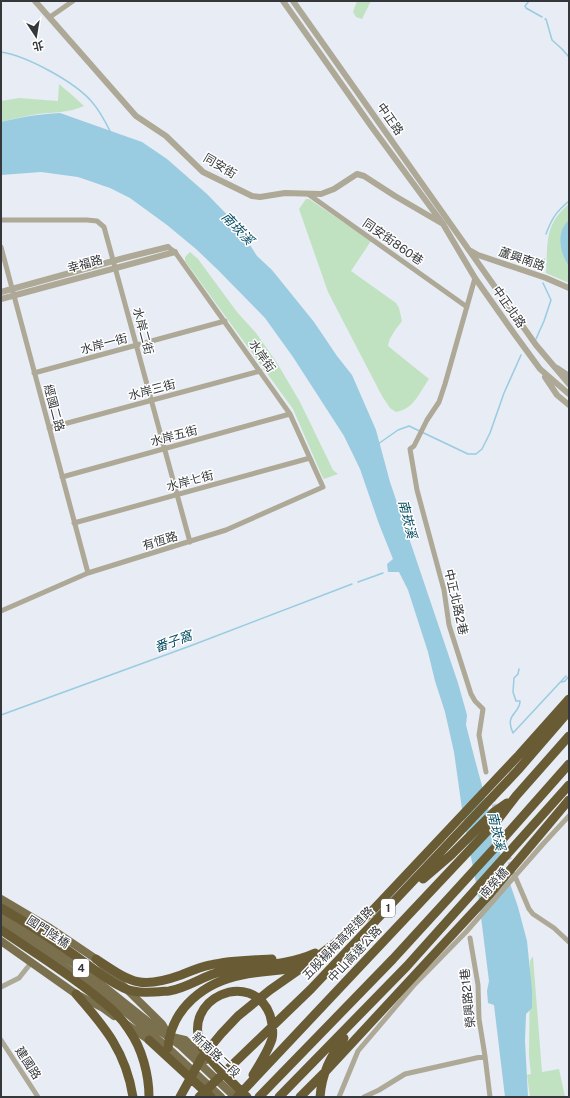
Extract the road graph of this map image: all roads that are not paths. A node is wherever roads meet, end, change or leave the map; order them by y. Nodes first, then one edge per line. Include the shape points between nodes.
1 (35, 1) edge
2 (73, 1) edge
3 (282, 1) edge
4 (294, 1) edge
5 (50, 18) junction
6 (308, 194) junction
7 (1, 220) edge
8 (443, 224) junction
9 (1, 247) edge
10 (168, 247) joint
11 (468, 249) junction
12 (175, 252) junction
13 (114, 261) junction
14 (116, 268) junction
15 (475, 278) junction
16 (569, 288) edge
17 (1, 292) edge
18 (13, 292) junction
19 (1, 299) edge
20 (467, 308) junction
21 (225, 321) junction
22 (136, 345) junction
23 (550, 362) junction
24 (540, 369) junction
25 (260, 371) junction
26 (34, 373) junction
27 (569, 376) edge
28 (569, 384) edge
29 (569, 394) edge
30 (151, 400) junction
31 (569, 405) edge
32 (290, 414) junction
33 (49, 428) junction
34 (165, 449) junction
35 (310, 458) junction
36 (62, 477) junction
37 (323, 487) joint
38 (177, 495) junction
39 (74, 523) junction
40 (190, 542) junction
41 (88, 574) junction
42 (1, 611) edge
43 (569, 699) edge
44 (569, 711) edge
45 (569, 736) edge
46 (569, 764) edge
47 (486, 772) dead end
48 (569, 785) edge
49 (516, 796) junction
50 (569, 801) edge
51 (569, 816) edge
52 (507, 858) junction
53 (1, 899) edge
54 (1, 908) edge
55 (1, 916) edge
56 (1, 924) edge
57 (363, 929) junction
58 (1, 930) edge
59 (470, 938) dead end
60 (1, 941) edge
61 (569, 942) edge
62 (96, 958) junction
63 (303, 958) junction
64 (31, 963) junction
65 (1, 987) edge
66 (76, 994) junction
67 (366, 1009) junction
68 (152, 1034) junction
69 (169, 1037) junction
70 (1, 1040) edge
71 (168, 1048) junction
72 (485, 1056) junction
73 (245, 1094) edge
74 (38, 1097) edge
75 (133, 1097) edge
76 (149, 1097) edge
77 (180, 1097) edge
78 (199, 1097) edge
79 (211, 1097) edge
80 (221, 1097) edge
81 (236, 1097) edge
82 (259, 1097) edge
83 (279, 1097) edge
84 (300, 1097) edge
85 (320, 1097) edge
86 (339, 1097) edge
87 (364, 1097) edge
88 (490, 1097) edge

1 - 5 street, 同安街
2 - 5 street
3 - 8 street, 中正路
4 - 11 street, 中正路
5 - 6 street, 同安街 via 136,116 166,136 203,172 255,196
6 - 8 street, 同安街 via 329,191 357,174
6 - 20 street, 同安街860巷
7 - 13 street, 水岸二街 via 96,221 104,227
8 - 15 street, 中正北路
9 - 18 street, 經國二路
10 - 12 street, 水岸街
10 - 13 street, 幸福路
11 - 16 street, 蘆興南路
11 - 23 street, 中正北路
12 - 14 street, 幸福路
12 - 21 street, 水岸街
13 - 14 street, 水岸二街
13 - 18 street, 幸福路
14 - 18 street, 幸福路
14 - 22 street, 水岸二街
15 - 20 street, 中正北路2巷
15 - 24 street, 中正北路
17 - 18 street, 幸福路
18 - 19 street, 幸福路
18 - 26 street, 經國二路
20 - 47 street, 中正北路2巷 via 439,402 410,449 417,490 444,590 449,625 471,694 483,709 479,735
21 - 22 street, 水岸一街
21 - 25 street, 水岸街
22 - 26 street, 水岸一街
22 - 30 street, 水岸二街
23 - 27 street
23 - 28 street, 中正北路
24 - 29 street, 中正北路
24 - 31 street via 557,395
25 - 30 street, 水岸三街
25 - 32 street, 水岸街
26 - 33 street, 經國二路
30 - 33 street, 水岸三街
30 - 34 street, 水岸二街
32 - 34 street, 水岸五街
32 - 35 street, 水岸街
33 - 36 street, 經國二路
34 - 36 street, 水岸五街
34 - 38 street, 水岸二街
35 - 37 street, 水岸街
35 - 38 street, 水岸七街
36 - 39 street, 經國二路
37 - 40 street, 有恆路 via 226,530
38 - 39 street, 水岸七街
38 - 40 street, 水岸二街
39 - 41 street, 經國二路
40 - 41 street, 有恆路
41 - 42 street, 有恆路
43 - 77 highway via 371,912 339,940 238,1016 202,1057
44 - 78 highway, 五股楊梅高架道路 / 1 via 518,770 311,989
45 - 49 highway, 中山高速公路 / 1
46 - 82 highway via 393,959
48 - 52 highway
49 - 57 highway via 494,812 397,904
49 - 73 highway, 中山高速公路 / 1 via 496,822
50 - 52 highway via 526,847
50 - 84 highway via 484,901
51 - 61 street via 514,873 529,909
51 - 86 street, 南榮橋 via 466,932 415,984 358,1051
52 - 67 highway
53 - 62 main road, 4
54 - 63 highway via 48,936 121,986 133,991 171,991 214,973
55 - 68 main road, 國門陸橋 / 4 via 83,970
56 - 68 main road, 國門陸橋 / 4 via 90,984
57 - 63 highway
57 - 69 highway via 332,952 307,966 244,974 227,978 204,989 186,1005
58 - 76 highway via 70,976 108,1006 130,1030 141,1054
59 - 72 street, 榮興路21巷 via 478,985 479,1019
60 - 64 main road, 4
62 - 63 highway via 126,978 149,983 225,962
62 - 69 main road, 4 via 162,1024
64 - 65 street via 19,978
64 - 66 main road, 4
66 - 68 main road, 4
66 - 75 highway via 100,1021 116,1045 124,1062
67 - 83 highway
67 - 85 highway via 337,1047 324,1071
68 - 69 main road, 4
68 - 71 main road, 4
68 - 79 highway
69 - 71 highway
69 - 73 main road, 新南路二段 / 4 via 185,1040
69 - 81 main road, 新南路二段 / 4
70 - 74 street, 建國路
71 - 80 main road, 4
72 - 87 street via 405,1074
72 - 88 street, 榮興路21巷
73 - 73 highway via 210,1058 202,1047 198,1030 201,1012 208,1003 217,996 229,992 243,991 262,1001 272,1022 272,1039
73 - 81 highway, 中山高速公路 / 1

